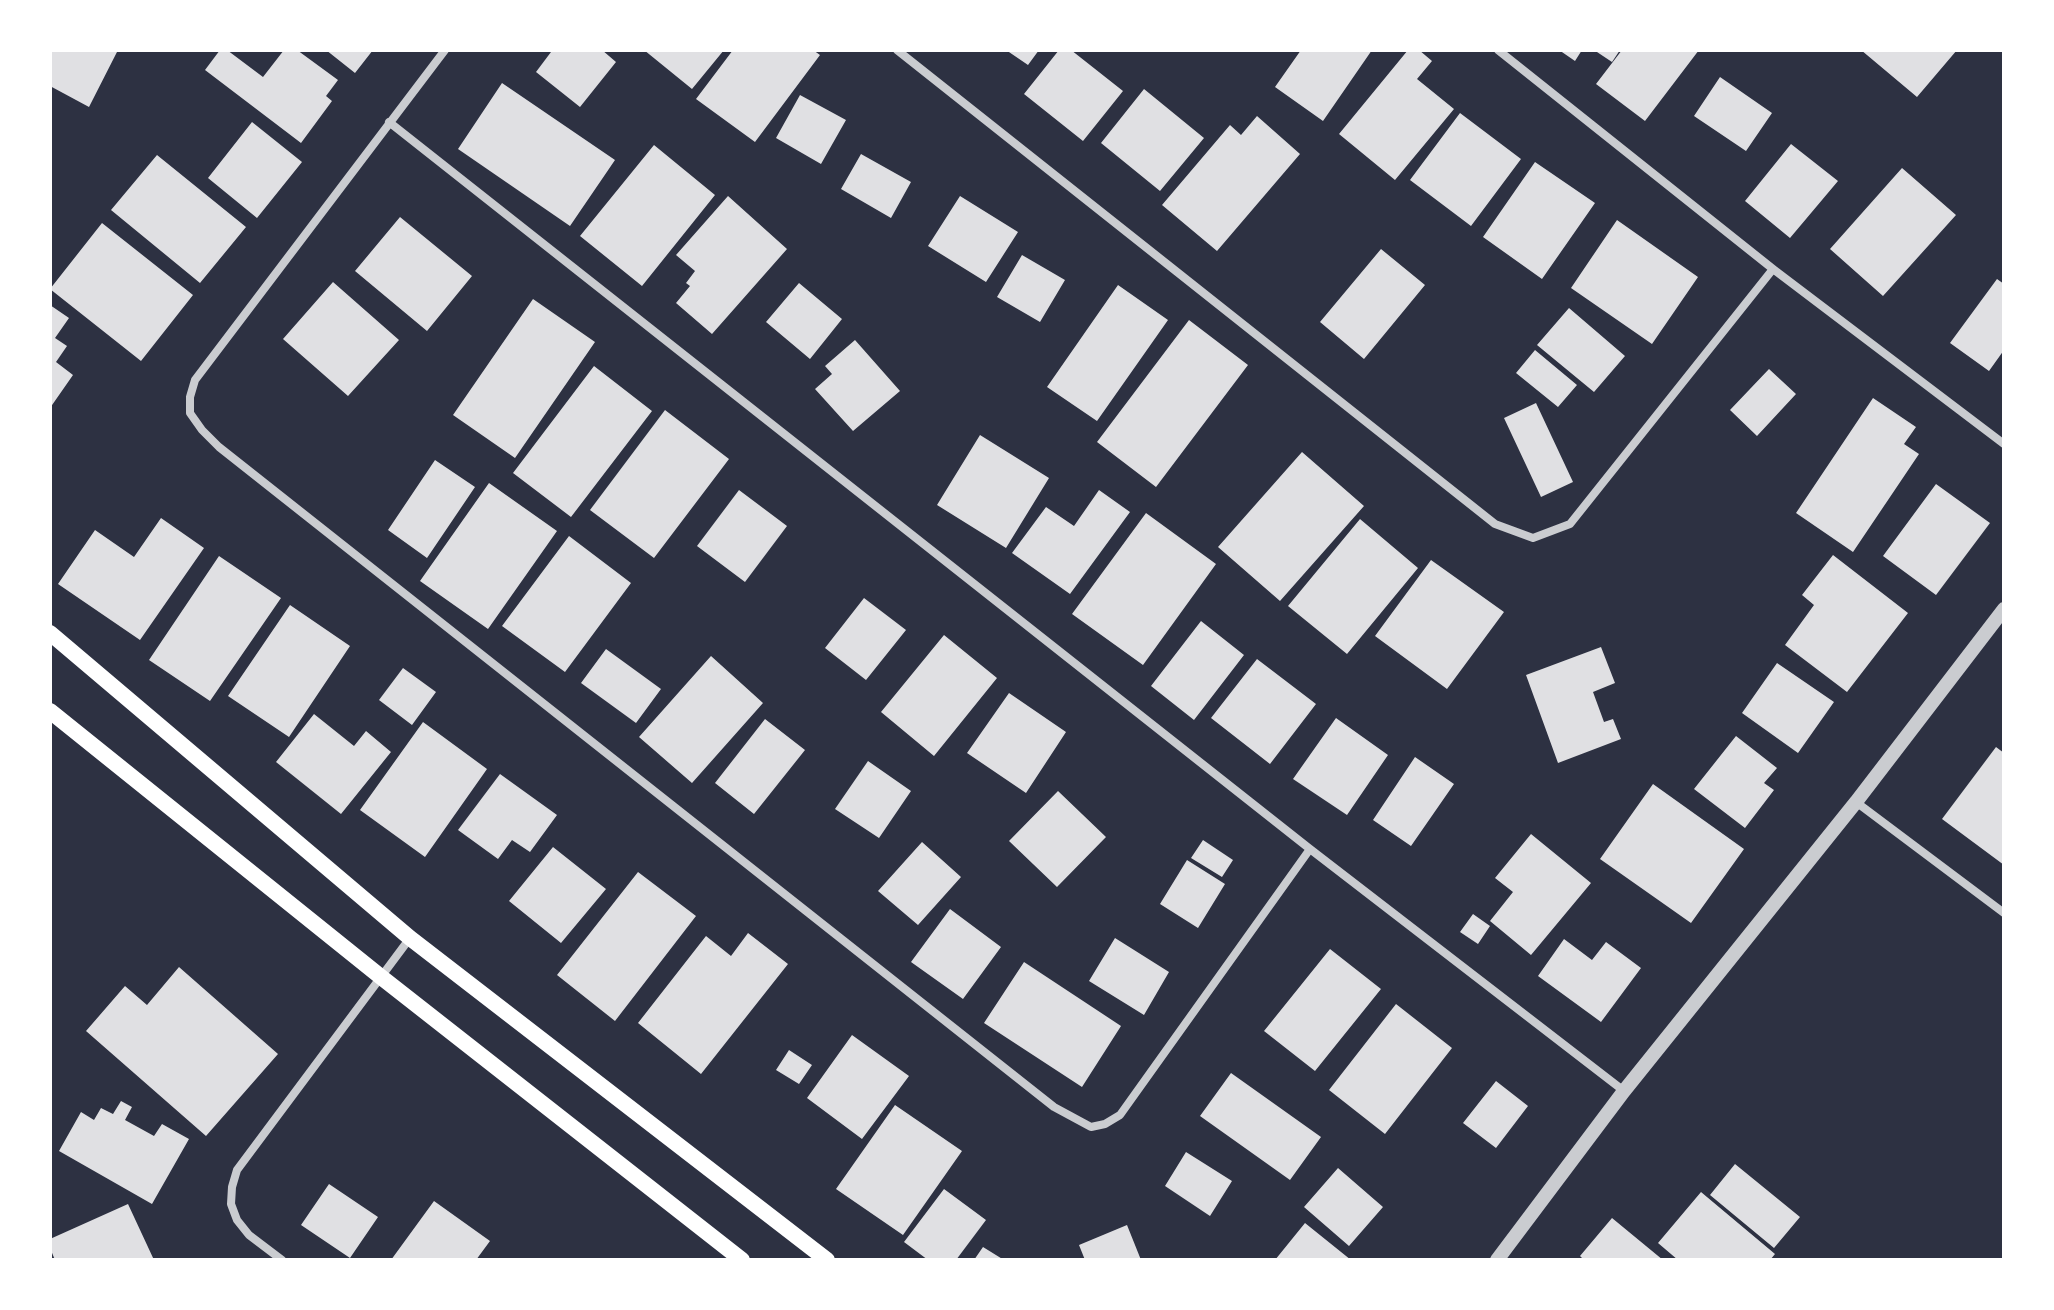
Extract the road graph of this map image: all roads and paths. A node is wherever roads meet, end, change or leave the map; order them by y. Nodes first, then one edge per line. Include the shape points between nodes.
1 (445, 50) edge
2 (897, 50) edge
3 (1498, 50) edge
4 (389, 122) junction
5 (1773, 269) junction
6 (2004, 444) edge
7 (2004, 609) edge
8 (50, 633) edge
9 (50, 711) edge
10 (1856, 802) junction
11 (1310, 849) junction
12 (2004, 913) edge
13 (410, 938) junction
14 (381, 977) junction
15 (1624, 1091) junction
16 (282, 1260) edge
17 (742, 1260) edge
18 (827, 1260) edge
19 (1497, 1260) edge

1 - 4 street
2 - 5 street via 1495,524 1533,538 1570,524
3 - 5 street
4 - 11 street
4 - 11 street via 195,380 190,413 219,447 942,1018 1075,1121 1091,1127 1105,1124 1120,1115
5 - 6 street
7 - 10 street
8 - 13 main road
9 - 14 main road
10 - 12 street
10 - 15 street
11 - 15 street
13 - 14 street
13 - 18 main road
14 - 16 street via 237,1170 231,1195 237,1220
14 - 17 main road
15 - 19 street

